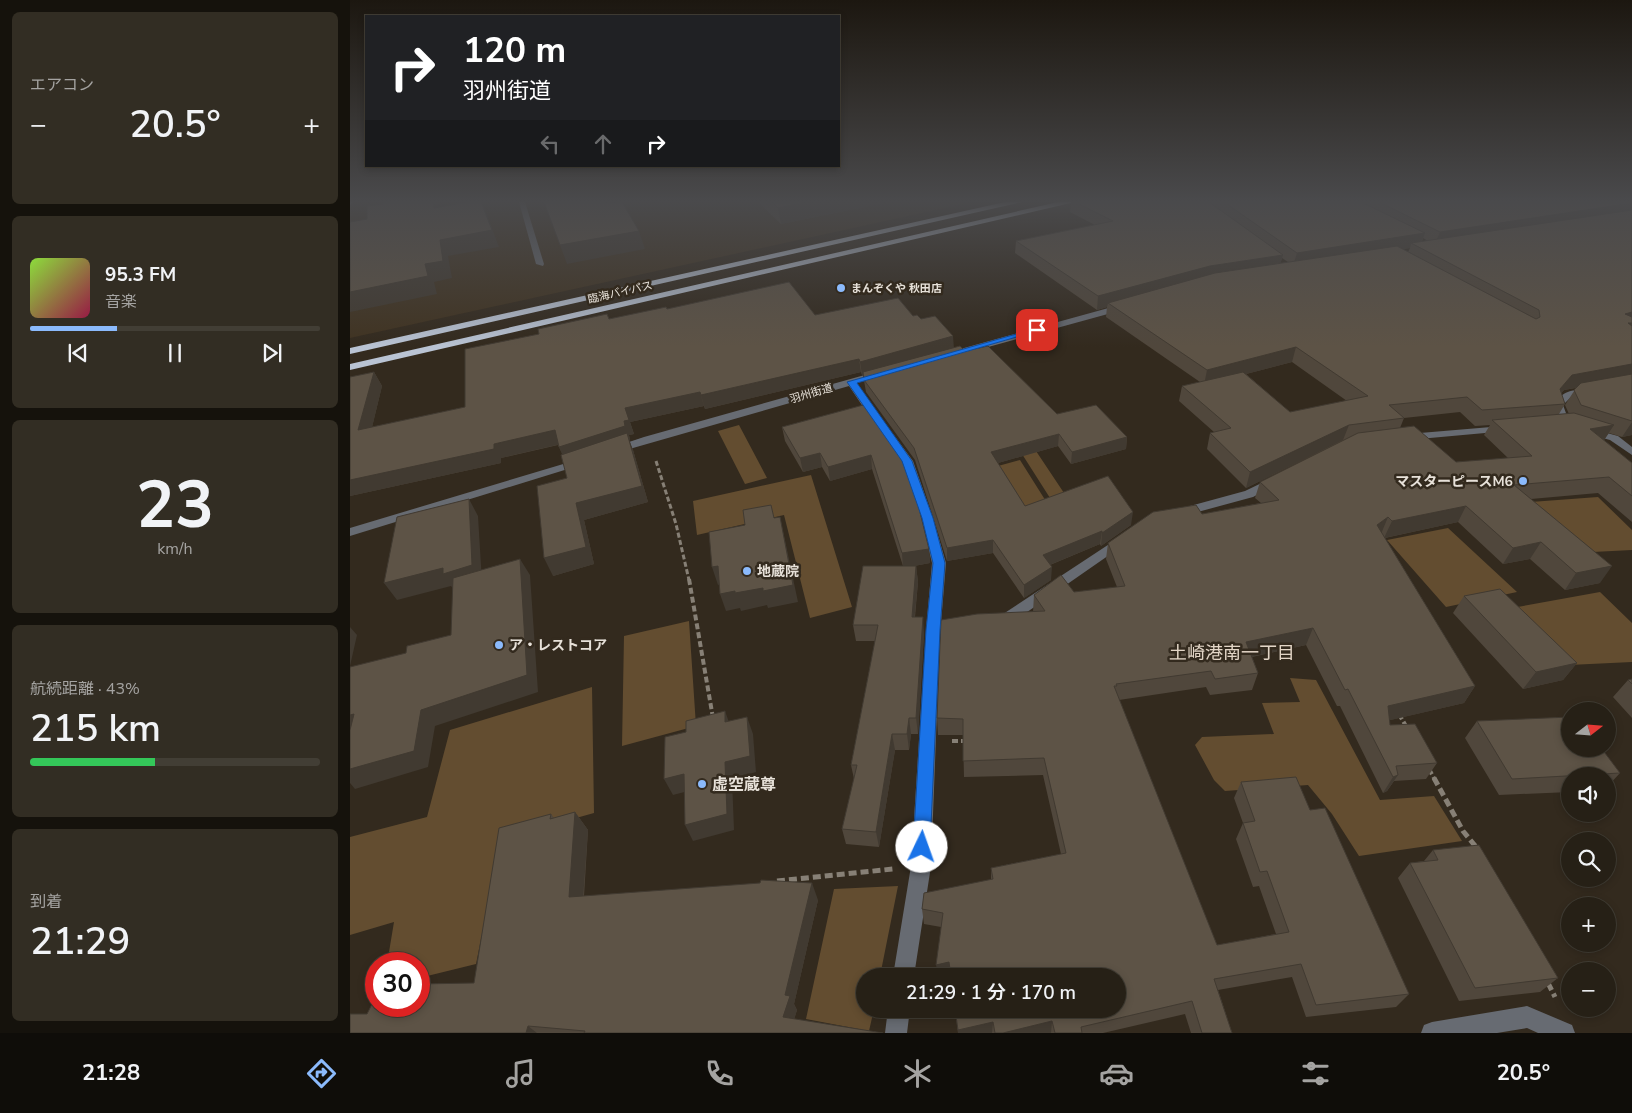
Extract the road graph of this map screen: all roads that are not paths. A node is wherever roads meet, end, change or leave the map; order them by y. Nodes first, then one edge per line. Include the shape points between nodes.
1 (536, 250) edge
2 (802, 250) edge
3 (860, 250) edge
4 (540, 264) dead end
5 (1130, 305) edge
6 (350, 351) edge
7 (935, 359) edge
8 (350, 367) edge
9 (888, 372) edge
10 (851, 382) junction
11 (1595, 389) edge
12 (1518, 428) edge
13 (1396, 438) edge
14 (1632, 452) edge
15 (604, 454) edge
16 (587, 460) edge
17 (1282, 477) edge
18 (1174, 515) edge
19 (350, 532) edge
20 (1130, 534) edge
21 (989, 622) edge
22 (970, 624) edge
23 (933, 630) junction
24 (905, 968) edge
25 (898, 1018) edge
26 (896, 1033) edge
27 (1432, 1033) edge
28 (1564, 1033) edge

1 - 4 street
2 - 6 highway, 臨海バイパス
3 - 8 highway, 臨海バイパス
5 - 7 street
9 - 10 street, 羽州街道
10 - 15 street, 羽州街道
10 - 23 street via 907,461 928,518 939,563
11 - 14 street via 1568,394 1558,405 1560,424 1614,438
12 - 13 street
16 - 19 street
17 - 18 street via 1249,494
20 - 21 street via 1008,619
22 - 23 street
23 - 24 street via 920,866
25 - 26 street
27 - 28 street via 1527,1017

